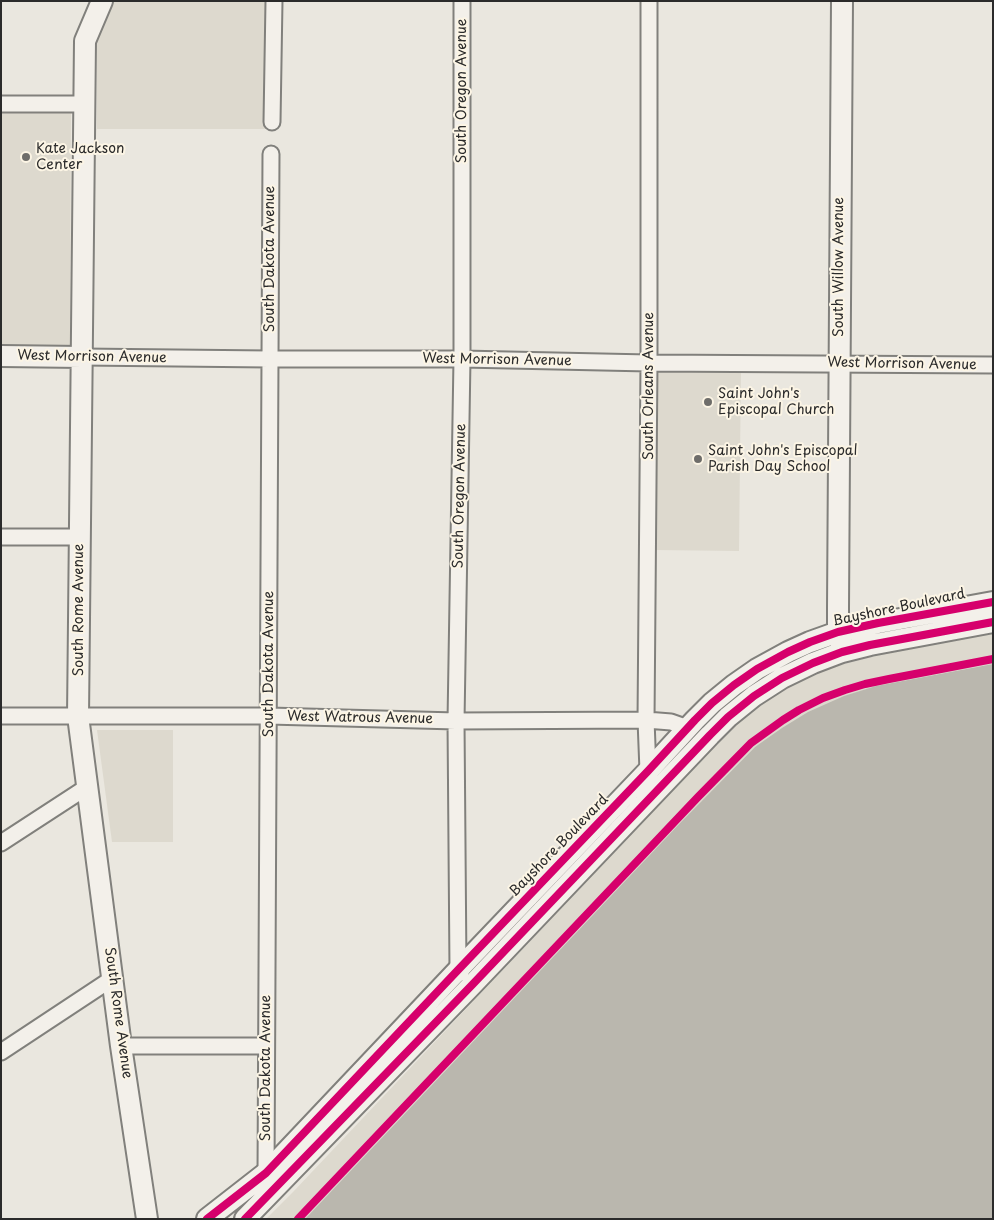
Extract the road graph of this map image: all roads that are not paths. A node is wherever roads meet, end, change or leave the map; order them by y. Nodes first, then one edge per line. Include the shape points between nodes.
1 (102, 1) edge
2 (274, 1) edge
3 (462, 1) edge
4 (649, 1) edge
5 (842, 1) edge
6 (1, 104) edge
7 (84, 104) junction
8 (272, 122) dead end
9 (271, 154) dead end
10 (1, 356) edge
11 (82, 357) junction
12 (269, 359) junction
13 (462, 359) junction
14 (649, 363) junction
15 (839, 363) junction
16 (993, 365) edge
17 (1, 537) edge
18 (79, 537) junction
19 (993, 602) edge
20 (993, 622) edge
21 (838, 632) junction
22 (842, 652) junction
23 (1, 716) edge
24 (78, 716) junction
25 (269, 716) junction
26 (646, 720) junction
27 (456, 721) junction
28 (688, 728) junction
29 (648, 771) junction
30 (87, 787) junction
31 (1, 843) edge
32 (458, 970) junction
33 (113, 978) junction
34 (472, 985) junction
35 (121, 1046) junction
36 (266, 1046) junction
37 (1, 1052) edge
38 (266, 1172) junction
39 (147, 1219) edge
40 (207, 1219) edge
41 (245, 1219) edge

1 - 7 main road, South Rome Avenue via 85,41
2 - 8 street
3 - 13 street, South Oregon Avenue
4 - 14 street, South Orleans Avenue
5 - 15 main road, South Willow Avenue
6 - 7 street
7 - 11 main road, South Rome Avenue
9 - 12 street, South Dakota Avenue
10 - 11 main road, West Morrison Avenue
11 - 12 street, West Morrison Avenue
11 - 18 main road, South Rome Avenue
12 - 13 street, West Morrison Avenue
12 - 25 street, South Dakota Avenue
13 - 14 street, West Morrison Avenue
13 - 27 street, South Oregon Avenue
14 - 15 street, West Morrison Avenue
14 - 26 street, South Orleans Avenue
15 - 16 street, West Morrison Avenue
15 - 21 main road, South Willow Avenue
17 - 18 street
18 - 24 main road, South Rome Avenue
19 - 21 main road, Bayshore Boulevard
20 - 22 main road
21 - 22 main road, South Willow Avenue
21 - 28 main road, Bayshore Boulevard via 788,652 757,669 712,703
22 - 34 main road via 782,678 728,717
23 - 24 street, West Watrous Avenue
24 - 25 street, West Watrous Avenue
24 - 30 main road, South Rome Avenue
25 - 27 street, West Watrous Avenue
25 - 36 street, South Dakota Avenue
26 - 27 street, West Watrous Avenue
26 - 28 street, West Watrous Avenue via 671,722
26 - 29 street, South Orleans Avenue
27 - 32 street, South Oregon Avenue
28 - 29 main road, Bayshore Boulevard
29 - 32 main road, Bayshore Boulevard
30 - 31 street
30 - 33 main road, South Rome Avenue
32 - 34 street
32 - 38 main road, Bayshore Boulevard
33 - 35 main road, South Rome Avenue
33 - 37 street
34 - 41 main road
35 - 36 street
35 - 39 main road, South Rome Avenue
36 - 38 street, South Dakota Avenue
38 - 40 main road, Bayshore Boulevard

